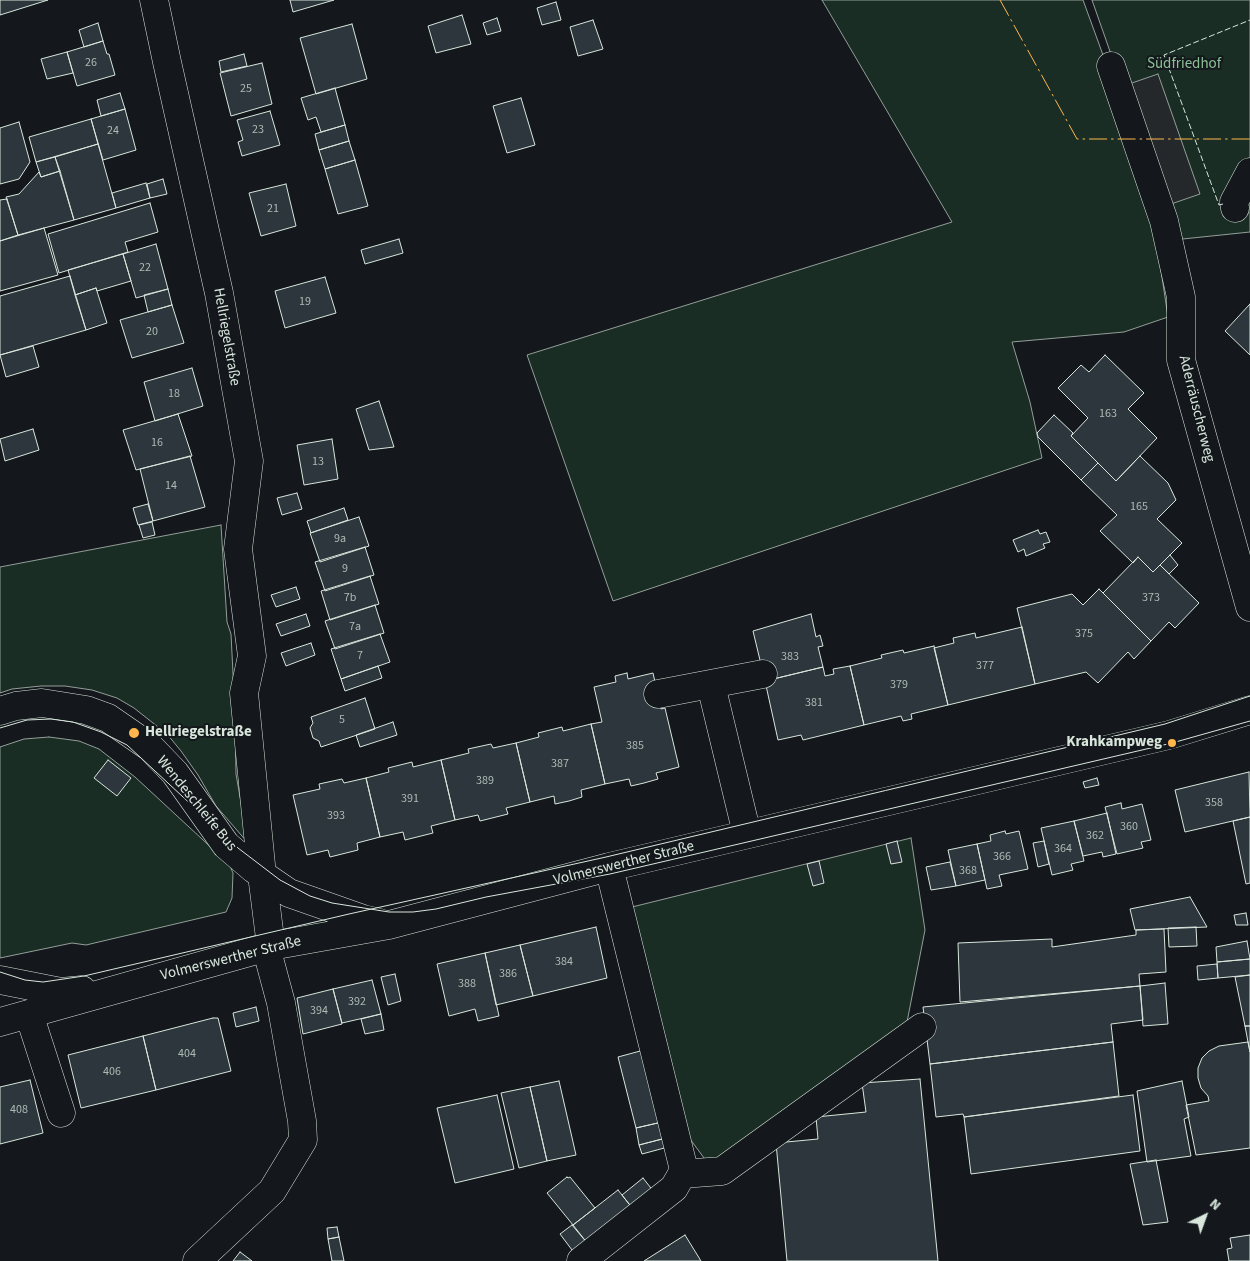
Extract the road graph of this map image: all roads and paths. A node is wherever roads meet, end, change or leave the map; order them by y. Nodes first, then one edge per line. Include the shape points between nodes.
1 (154, 0) edge
2 (1112, 66) dead end
3 (1250, 172) edge
4 (1235, 208) dead end
5 (1250, 607) edge
6 (763, 674) dead end
7 (711, 685) junction
8 (658, 694) dead end
9 (1250, 710) edge
10 (0, 711) edge
11 (747, 834) junction
12 (609, 867) junction
13 (262, 875) junction
14 (389, 925) junction
15 (269, 946) junction
16 (10, 982) edge
17 (144, 982) junction
18 (29, 1014) junction
19 (0, 1022) edge
20 (922, 1027) dead end
21 (61, 1113) dead end
22 (682, 1174) junction
23 (197, 1261) edge
24 (581, 1261) edge

1 - 13 street, Hellriegelstraße via 219,293 249,461 238,549 252,656 244,693
2 - 5 street, Aderräuscherweg via 1164,221 1181,297 1181,360
3 - 4 street via 1234,202
6 - 7 street
7 - 8 street
7 - 11 street
9 - 11 street, Volmerswerther Straße via 1169,735
10 - 13 street, Wendeschleife Bus via 42,703 86,710 108,718 150,747 175,772 226,845
11 - 12 street, Volmerswerther Straße
12 - 14 street, Volmerswerther Straße
12 - 22 street via 683,1166
13 - 14 street, Wendeschleife Bus via 289,893
13 - 15 street, Hellriegelstraße
14 - 15 street, Volmerswerther Straße
15 - 17 street, Volmerswerther Straße
15 - 23 street, Hellriegelstraße via 303,1140 272,1191
16 - 17 street via 61,992
17 - 18 street, Volmerswerther Straße
18 - 19 street, Volmerswerther Straße
18 - 21 street
20 - 22 street via 722,1171
22 - 24 street via 674,1188

